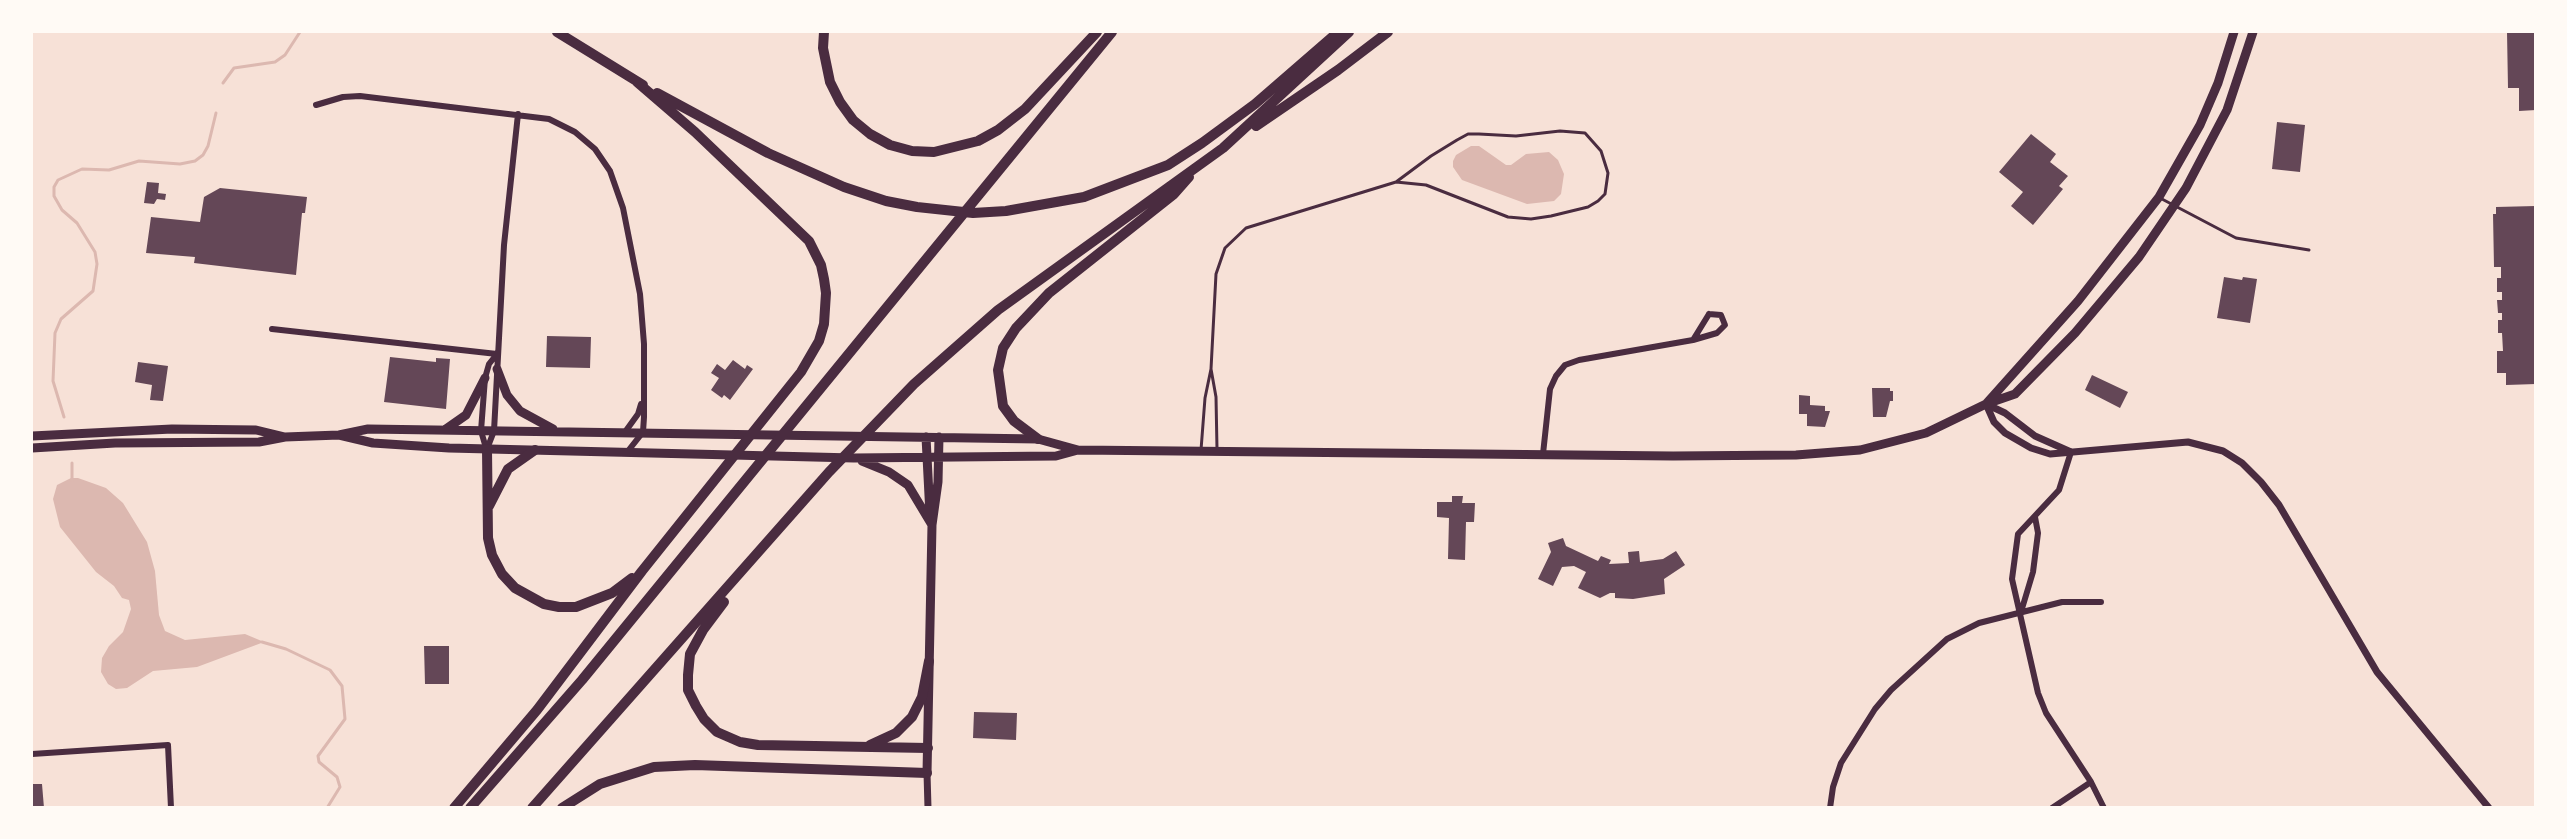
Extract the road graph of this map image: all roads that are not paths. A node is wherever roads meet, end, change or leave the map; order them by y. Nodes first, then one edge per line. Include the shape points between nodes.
1 (557, 32) edge
2 (824, 32) edge
3 (1098, 32) edge
4 (1112, 32) edge
5 (1338, 32) edge
6 (1349, 32) edge
7 (1388, 32) edge
8 (2234, 32) edge
9 (2253, 32) edge
10 (637, 82) junction
11 (316, 105) dead end
12 (519, 114) junction
13 (1223, 148) junction
14 (1198, 165) junction
15 (1396, 182) junction
16 (2159, 197) junction
17 (2175, 206) junction
18 (2309, 250) dead end
19 (272, 329) dead end
20 (1692, 340) junction
21 (497, 354) junction
22 (497, 369) junction
23 (1211, 369) junction
24 (485, 378) junction
25 (643, 400) junction
26 (1986, 404) junction
27 (441, 430) junction
28 (482, 431) junction
29 (494, 431) junction
30 (558, 431) junction
31 (625, 432) junction
32 (643, 432) junction
33 (339, 435) junction
34 (32, 436) edge
35 (285, 437) junction
36 (926, 437) junction
37 (939, 437) junction
38 (1038, 439) junction
39 (32, 448) edge
40 (487, 449) junction
41 (535, 450) junction
42 (1078, 450) junction
43 (1201, 450) junction
44 (628, 451) junction
45 (1217, 451) junction
46 (2071, 452) junction
47 (1543, 454) junction
48 (854, 458) junction
49 (927, 459) junction
50 (939, 459) junction
51 (487, 512) junction
52 (795, 512) junction
53 (2035, 517) junction
54 (932, 525) junction
55 (642, 571) junction
56 (2101, 602) dead end
57 (2021, 612) junction
58 (929, 661) junction
59 (864, 747) junction
60 (928, 748) junction
61 (32, 754) edge
62 (927, 773) junction
63 (2091, 782) junction
64 (171, 807) edge
65 (454, 807) edge
66 (470, 807) edge
67 (532, 807) edge
68 (562, 807) edge
69 (928, 807) edge
70 (1830, 807) edge
71 (2052, 807) edge
72 (2104, 807) edge
73 (2489, 807) edge

1 - 10 highway
2 - 3 highway via 830,82 853,120 890,145 934,152 978,141 998,130 1025,109
4 - 66 highway via 582,680
5 - 10 highway via 1255,104 1168,165 1084,197 1006,211 973,213 917,207 844,187 768,153
6 - 13 highway
7 - 13 highway
8 - 16 main road via 2200,125
9 - 17 main road via 2227,110
10 - 55 highway via 809,241 818,258 826,293 819,341 801,372
11 - 12 street via 360,96
12 - 21 street
12 - 25 street via 549,118 575,132 595,149 610,171 623,208 640,294
13 - 14 highway
14 - 38 highway via 1174,194 1049,293 1003,348 998,382 1003,406 1014,421
14 - 52 highway via 998,310 887,411
15 - 15 lane via 1426,185 1508,218 1531,219 1572,212 1598,201 1605,194 1608,173 1601,151 1585,133 1468,134
15 - 23 lane via 1246,228 1233,238 1216,274
16 - 17 lane
16 - 26 main road via 2078,301
17 - 18 lane via 2236,238
17 - 26 main road via 2139,257 2075,333 2015,394
19 - 21 street
20 - 20 street via 1717,333 1725,325 1721,315 1709,314
20 - 47 street via 1579,360 1565,366 1550,389
21 - 22 street
21 - 24 street
22 - 29 street
22 - 30 main road via 507,395 520,411
23 - 43 lane via 1204,398
23 - 45 lane
24 - 27 main road via 466,415
24 - 28 street
25 - 31 street
25 - 32 street
26 - 46 street via 2035,436
26 - 46 street via 1996,424 2019,442 2050,454
26 - 47 main road via 1904,440 1838,453
27 - 28 main road
27 - 33 main road via 368,429
28 - 29 main road
28 - 40 street
29 - 30 main road
29 - 40 street
30 - 31 main road
31 - 32 main road
32 - 36 main road
32 - 44 street
33 - 35 main road
33 - 40 main road via 374,443
34 - 35 main road via 172,429 256,430
35 - 39 main road via 260,442
36 - 37 main road
36 - 49 main road
37 - 38 main road
37 - 50 main road
38 - 42 main road
40 - 41 main road
40 - 51 highway
41 - 44 main road
41 - 51 highway via 508,469
42 - 43 main road
42 - 50 main road via 1056,456
43 - 45 main road
44 - 48 main road
45 - 47 main road
46 - 53 street via 2059,490
46 - 73 street via 2188,442 2218,449 2242,463 2279,505 2377,672
48 - 49 main road
48 - 54 main road via 879,467 908,485
49 - 50 main road
49 - 54 main road
50 - 54 main road
51 - 55 highway via 492,555 502,574 515,588 544,604 576,607 597,601
52 - 59 highway via 703,630 690,654 688,690 704,719 717,732 735,740 777,746
52 - 67 highway
53 - 57 street via 2038,533 2033,572
53 - 57 street via 2020,528 2014,546 2012,579
54 - 58 main road
55 - 65 highway via 537,710
56 - 57 street via 2062,602
57 - 63 street via 2046,713
57 - 70 street via 1958,632 1891,690 1841,763
58 - 59 highway via 922,696 912,717 896,732
58 - 60 main road
59 - 60 highway
60 - 62 main road
61 - 64 street via 168,745
62 - 68 highway via 654,767 600,784
62 - 69 street
63 - 71 street
63 - 72 street

